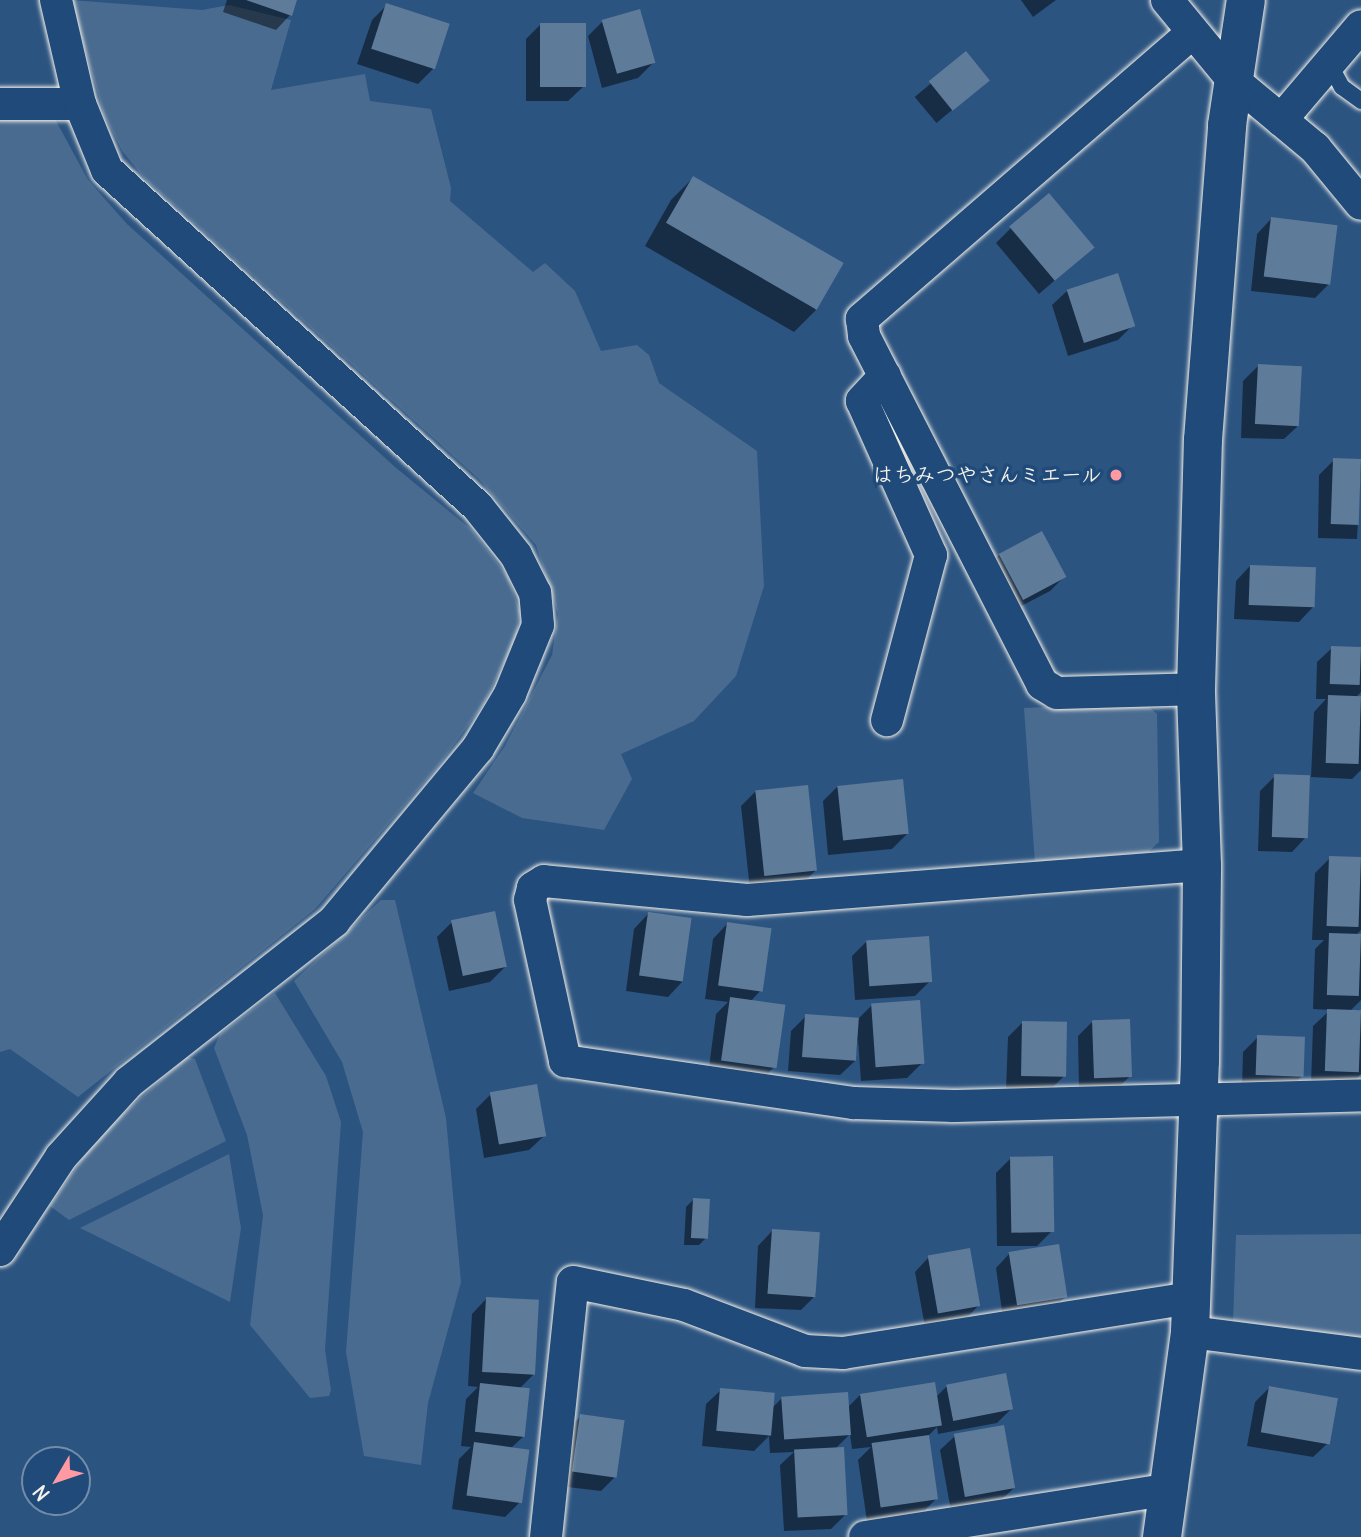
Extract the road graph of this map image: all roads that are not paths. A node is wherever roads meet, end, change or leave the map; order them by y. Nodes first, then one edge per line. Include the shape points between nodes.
1 (56, 0) edge
2 (1167, 0) edge
3 (1246, 0) edge
4 (1361, 26) edge
5 (1192, 33) junction
6 (1329, 63) junction
7 (1233, 80) junction
8 (1361, 101) edge
9 (0, 104) edge
10 (80, 104) junction
11 (1281, 120) junction
12 (1361, 204) edge
13 (885, 376) junction
14 (1196, 689) junction
15 (887, 720) dead end
16 (1202, 865) junction
17 (1361, 1095) edge
18 (1198, 1101) junction
19 (0, 1250) edge
20 (1191, 1315) junction
21 (1361, 1354) edge
22 (1171, 1489) junction
23 (546, 1537) edge
24 (865, 1537) edge
25 (1162, 1537) edge

1 - 10 street
2 - 5 street
3 - 7 street
4 - 6 street
5 - 7 street
5 - 13 street via 872,306 862,319 864,336
6 - 8 lane via 1342,87
6 - 11 street
7 - 11 street
7 - 14 street via 1203,440
9 - 10 street
10 - 19 street via 107,170 131,196 478,507 516,555 535,593 538,625 510,694 478,748 370,879 334,920 129,1082 61,1157
11 - 12 street via 1315,148
13 - 14 street via 1042,684 1057,692
13 - 15 street via 862,401 931,555
14 - 16 street
16 - 18 street
16 - 18 street via 747,900 544,881 533,888 530,900 565,1061 854,1103 953,1106
17 - 18 street
18 - 20 street
20 - 21 street
20 - 22 street
20 - 23 street via 843,1353 805,1352 684,1305 573,1282
22 - 24 street
22 - 25 street

